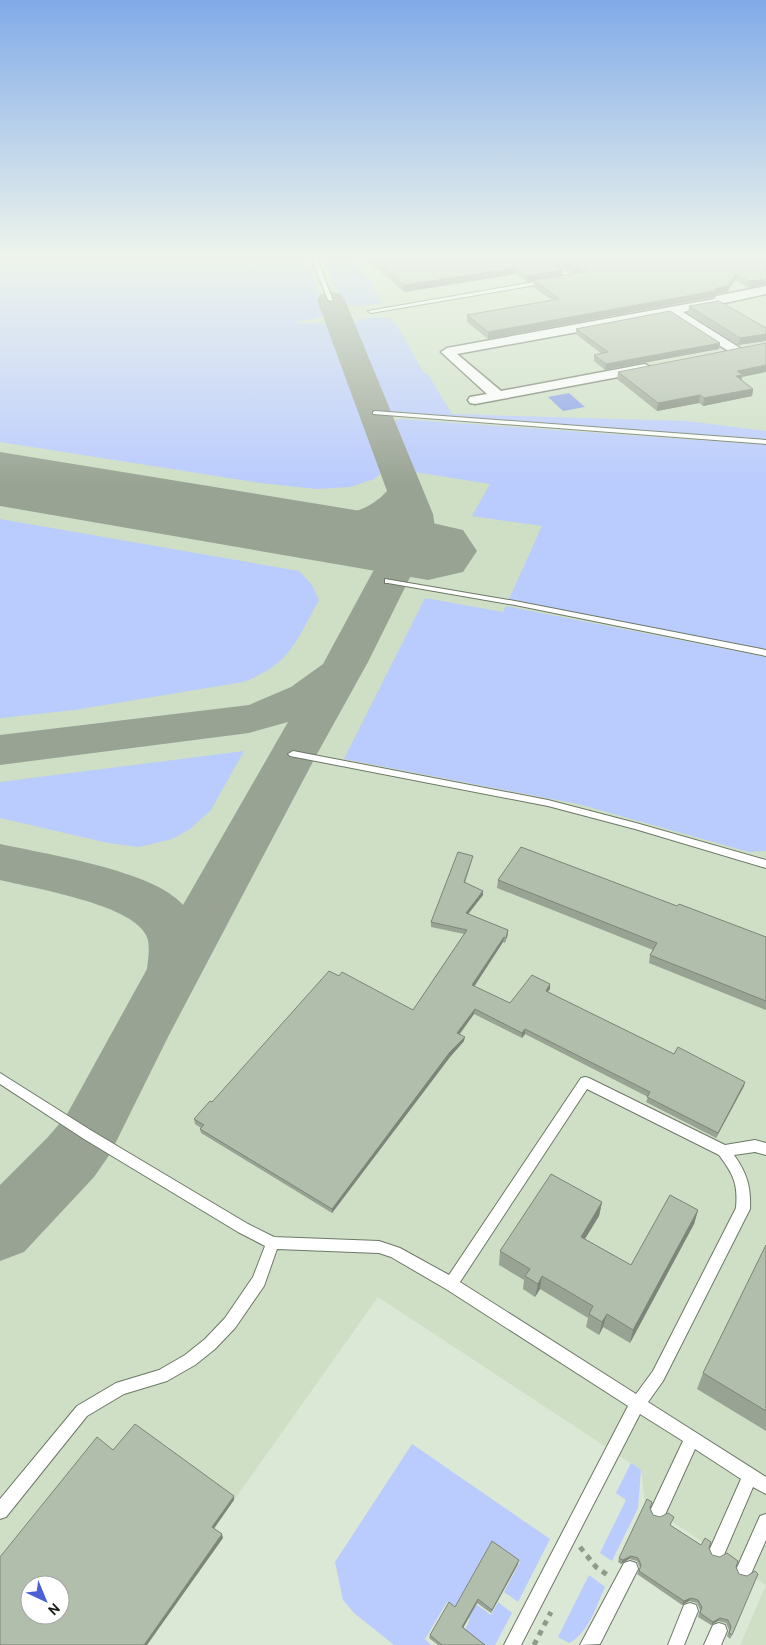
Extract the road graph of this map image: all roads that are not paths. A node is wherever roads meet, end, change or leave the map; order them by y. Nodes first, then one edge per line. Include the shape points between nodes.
1 (558, 332) edge
2 (705, 332) edge
3 (750, 348) edge
4 (735, 351) junction
5 (718, 354) edge
6 (661, 365) edge
7 (498, 396) junction
8 (475, 400) dead end
9 (375, 413) dead end
10 (766, 442) edge
11 (388, 581) dead end
12 (766, 653) edge
13 (293, 754) dead end
14 (766, 864) edge
15 (0, 1078) edge
16 (766, 1149) edge
17 (724, 1151) junction
18 (273, 1243) junction
19 (451, 1284) junction
20 (637, 1405) junction
21 (692, 1439) junction
22 (750, 1476) junction
23 (766, 1486) edge
24 (0, 1511) edge
25 (658, 1512) dead end
26 (766, 1522) edge
27 (717, 1551) dead end
28 (630, 1569) dead end
29 (744, 1570) dead end
30 (690, 1611) dead end
31 (512, 1645) edge
32 (588, 1645) edge
33 (676, 1645) edge

1 - 7 street via 447,352
2 - 4 street
3 - 4 street
4 - 5 street
6 - 7 street
7 - 8 street
9 - 10 lane
11 - 12 lane
13 - 14 lane via 548,803
15 - 18 lane via 88,1135
16 - 17 lane via 755,1146
17 - 19 lane via 585,1082
17 - 20 lane via 745,1186 743,1209 658,1376
18 - 19 lane via 379,1248 395,1252
18 - 24 lane via 259,1281 230,1323 210,1344 162,1376 121,1388 82,1411
19 - 20 lane
20 - 21 lane
20 - 31 lane
21 - 22 lane
21 - 25 lane
22 - 23 lane
22 - 27 lane
26 - 29 lane
28 - 32 lane
30 - 33 lane

